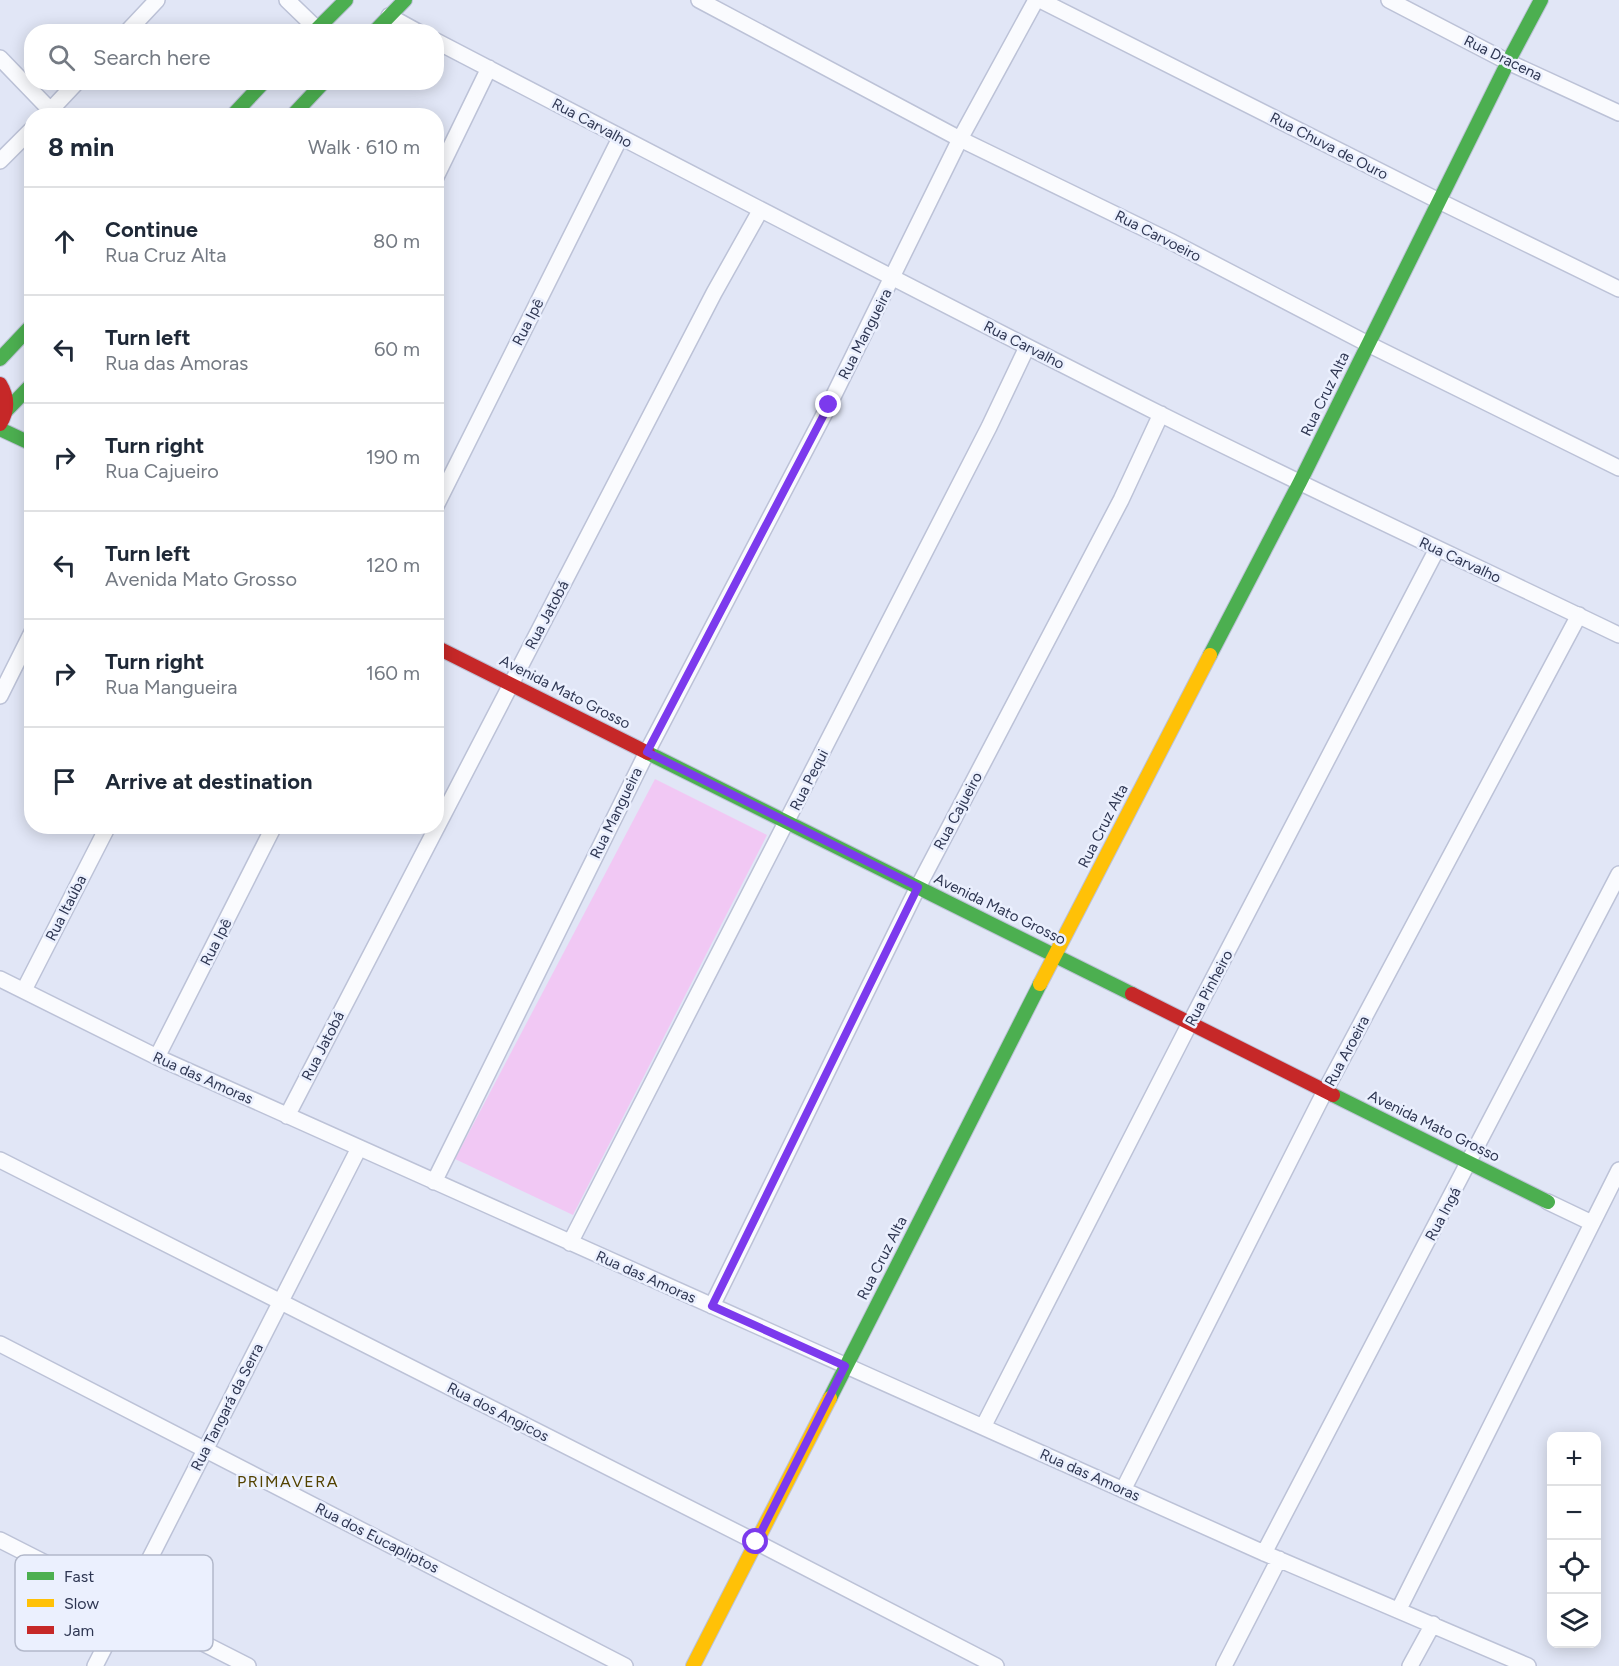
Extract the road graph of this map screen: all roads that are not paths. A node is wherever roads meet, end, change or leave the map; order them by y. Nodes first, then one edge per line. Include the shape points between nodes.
1 (158, 0) edge
2 (287, 0) edge
3 (346, 0) edge
4 (405, 0) edge
5 (699, 0) edge
6 (1038, 0) edge
7 (1389, 0) edge
8 (1541, 0) edge
9 (389, 16) junction
10 (135, 24) edge
11 (310, 24) edge
12 (322, 24) edge
13 (382, 24) edge
14 (404, 24) edge
15 (444, 45) edge
16 (0, 58) edge
17 (1508, 62) junction
18 (489, 68) junction
19 (24, 85) edge
20 (29, 90) edge
21 (70, 90) edge
22 (256, 90) edge
23 (316, 90) edge
24 (45, 108) edge
25 (55, 108) edge
26 (240, 108) edge
27 (300, 108) edge
28 (1619, 113) edge
29 (24, 137) edge
30 (621, 138) junction
31 (960, 139) junction
32 (0, 161) edge
33 (444, 161) edge
34 (1439, 201) junction
35 (760, 211) junction
36 (892, 279) junction
37 (1619, 289) edge
38 (24, 334) edge
39 (1368, 344) junction
40 (1027, 347) junction
41 (0, 359) edge
42 (0, 384) edge
43 (24, 392) edge
44 (6, 411) junction
45 (1161, 414) junction
46 (0, 426) edge
47 (24, 440) edge
48 (1619, 468) edge
49 (1300, 482) junction
50 (444, 490) edge
51 (1437, 549) junction
52 (1579, 615) junction
53 (1619, 634) edge
54 (24, 648) edge
55 (444, 651) edge
56 (511, 684) junction
57 (0, 696) edge
58 (647, 752) junction
59 (444, 813) edge
60 (787, 822) junction
61 (104, 834) edge
62 (270, 834) edge
63 (433, 834) edge
64 (1619, 874) edge
65 (918, 887) junction
66 (1055, 955) junction
67 (0, 979) edge
68 (24, 990) junction
69 (1190, 1023) junction
70 (157, 1057) junction
71 (1326, 1091) junction
72 (287, 1116) junction
73 (359, 1148) junction
74 (0, 1160) edge
75 (1470, 1162) junction
76 (1619, 1170) edge
77 (434, 1182) junction
78 (1548, 1202) joint
79 (1592, 1224) junction
80 (570, 1243) junction
81 (280, 1302) junction
82 (712, 1306) junction
83 (0, 1344) edge
84 (845, 1366) junction
85 (983, 1427) junction
86 (205, 1449) junction
87 (1124, 1490) junction
88 (0, 1540) edge
89 (756, 1542) junction
90 (1264, 1553) junction
91 (29, 1555) edge
92 (150, 1555) edge
93 (1279, 1559) junction
94 (1399, 1609) junction
95 (1433, 1624) junction
96 (213, 1648) edge
97 (102, 1651) edge
98 (95, 1666) edge
99 (248, 1666) edge
100 (625, 1666) edge
101 (693, 1666) edge
102 (996, 1666) edge
103 (1224, 1666) edge
104 (1410, 1666) edge
105 (1528, 1666) edge

1 - 10 street
2 - 11 street
3 - 12 street
4 - 9 street
5 - 31 street, Rua Carvoeiro
6 - 31 street, Rua Mangueira
6 - 34 street, Rua Chuva de Ouro
7 - 17 street, Rua Dracena
8 - 17 street, Rua Cruz Alta
9 - 13 street
9 - 14 street
15 - 18 street, Rua Carvalho
16 - 19 street
17 - 28 street, Rua Dracena
17 - 34 street, Rua Cruz Alta
18 - 30 street, Rua Carvalho
18 - 33 street
20 - 24 street
21 - 25 street
22 - 26 street
23 - 27 street
29 - 32 street
30 - 35 street, Rua Carvalho
30 - 50 street, Rua Ipê
31 - 36 street, Rua Mangueira
31 - 39 street, Rua Carvoeiro via 1170,241
34 - 37 street, Rua Chuva de Ouro
34 - 39 street, Rua Cruz Alta
35 - 36 street, Rua Carvalho
35 - 56 street, Rua Jatobá
36 - 40 street, Rua Carvalho
36 - 58 street, Rua Mangueira
38 - 41 street
39 - 48 street, Rua Carvoeiro
39 - 49 street, Rua Cruz Alta
40 - 45 street, Rua Carvalho
40 - 60 street, Rua Pequi
42 - 44 street
43 - 44 street
44 - 46 street
45 - 49 street, Rua Carvalho
45 - 65 street, Rua Cajueiro via 1121,500
46 - 47 street
49 - 51 street, Rua Carvalho
49 - 66 street, Rua Cruz Alta
51 - 52 street, Rua Carvalho
51 - 69 street, Rua Pinheiro
52 - 53 street, Rua Carvalho
52 - 71 street, Rua Aroeira
54 - 57 street
55 - 56 street, Avenida Mato Grosso
56 - 58 street, Avenida Mato Grosso
56 - 59 street, Rua Jatobá
58 - 60 street, Avenida Mato Grosso
58 - 77 street, Rua Mangueira
60 - 65 street, Avenida Mato Grosso
60 - 80 street, Rua Pequi
61 - 68 street, Rua Itaúba
62 - 70 street, Rua Ipê
63 - 72 street, Rua Jatobá
64 - 75 street, Rua Ingá
65 - 66 street, Avenida Mato Grosso
65 - 82 street, Rua Cajueiro
66 - 69 street, Avenida Mato Grosso
66 - 84 street, Rua Cruz Alta
67 - 68 street, Rua das Amoras
68 - 70 street, Rua das Amoras
69 - 71 street, Avenida Mato Grosso
69 - 85 street, Rua Pinheiro
70 - 72 street, Rua das Amoras
71 - 75 street, Avenida Mato Grosso
71 - 87 street, Rua Aroeira
72 - 73 street, Rua das Amoras
73 - 77 street, Rua das Amoras
73 - 81 street, Rua Tangará da Serra
74 - 81 street, Rua dos Angicos
75 - 78 street, Avenida Mato Grosso
75 - 90 street, Rua Ingá
76 - 79 street
77 - 80 street, Rua das Amoras
78 - 79 street
79 - 94 street
80 - 82 street, Rua das Amoras
81 - 86 street, Rua Tangará da Serra
81 - 89 street, Rua dos Angicos
82 - 84 street, Rua das Amoras
83 - 86 street, Rua dos Eucapliptos
84 - 85 street, Rua das Amoras
84 - 89 street, Rua Cruz Alta
85 - 87 street, Rua das Amoras
86 - 92 street, Rua Tangará da Serra
86 - 100 street, Rua dos Eucapliptos
87 - 90 street, Rua das Amoras
88 - 91 street
89 - 101 street, Rua Cruz Alta
89 - 102 street, Rua dos Angicos
90 - 93 street, Rua das Amoras
93 - 94 street, Rua das Amoras
93 - 103 street
94 - 95 street, Rua das Amoras
95 - 104 street
95 - 105 street, Rua das Amoras
96 - 99 street
97 - 98 street, Rua Tangará da Serra

